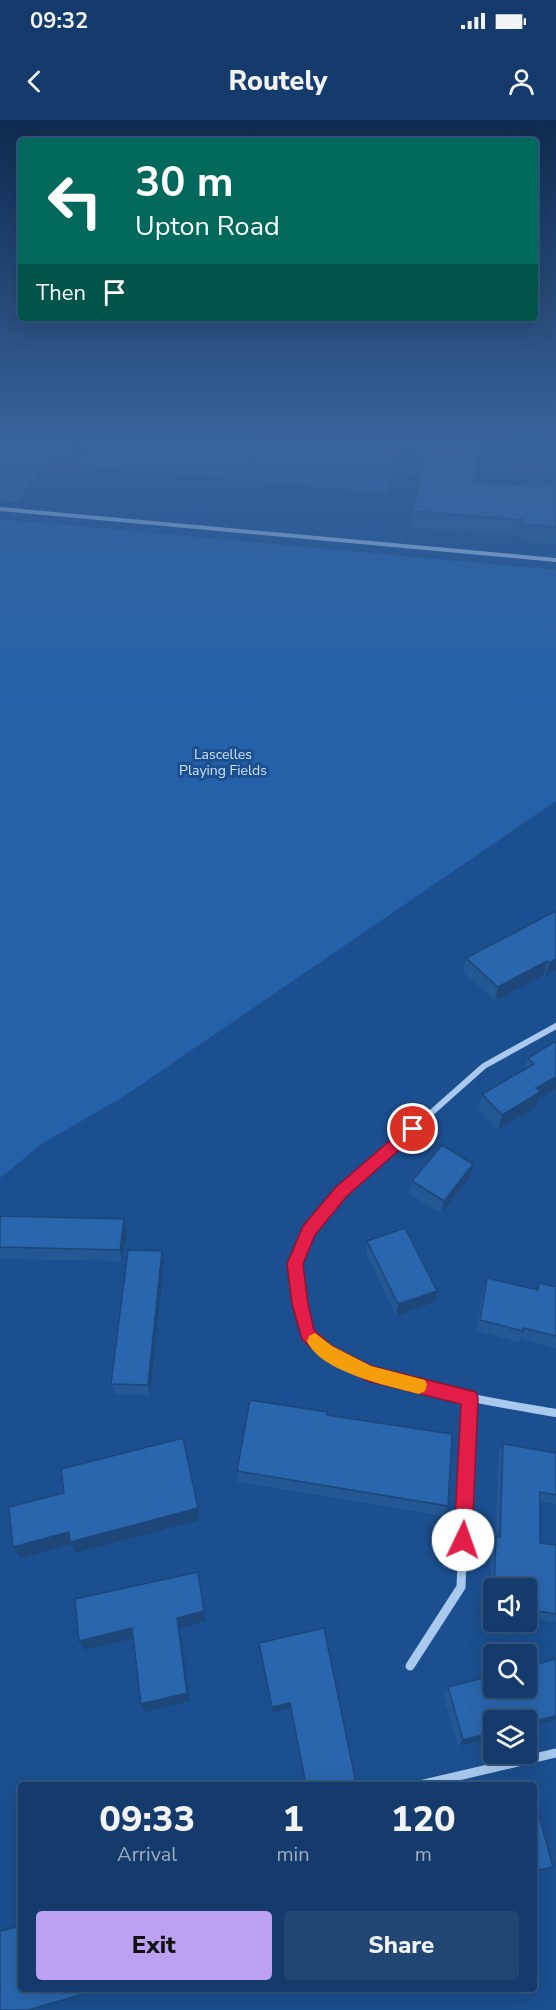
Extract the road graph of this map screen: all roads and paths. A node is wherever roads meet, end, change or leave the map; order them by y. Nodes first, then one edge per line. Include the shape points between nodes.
1 (188, 526) edge
2 (556, 560) edge
3 (556, 1026) edge
4 (470, 1398) junction
5 (556, 1413) edge
6 (410, 1665) dead end
7 (556, 1753) edge
8 (433, 1782) edge

1 - 2 street
3 - 4 street via 484,1066 342,1192 309,1231 295,1264 307,1334 326,1352 368,1373
4 - 5 street
4 - 6 street via 461,1587
7 - 8 street

